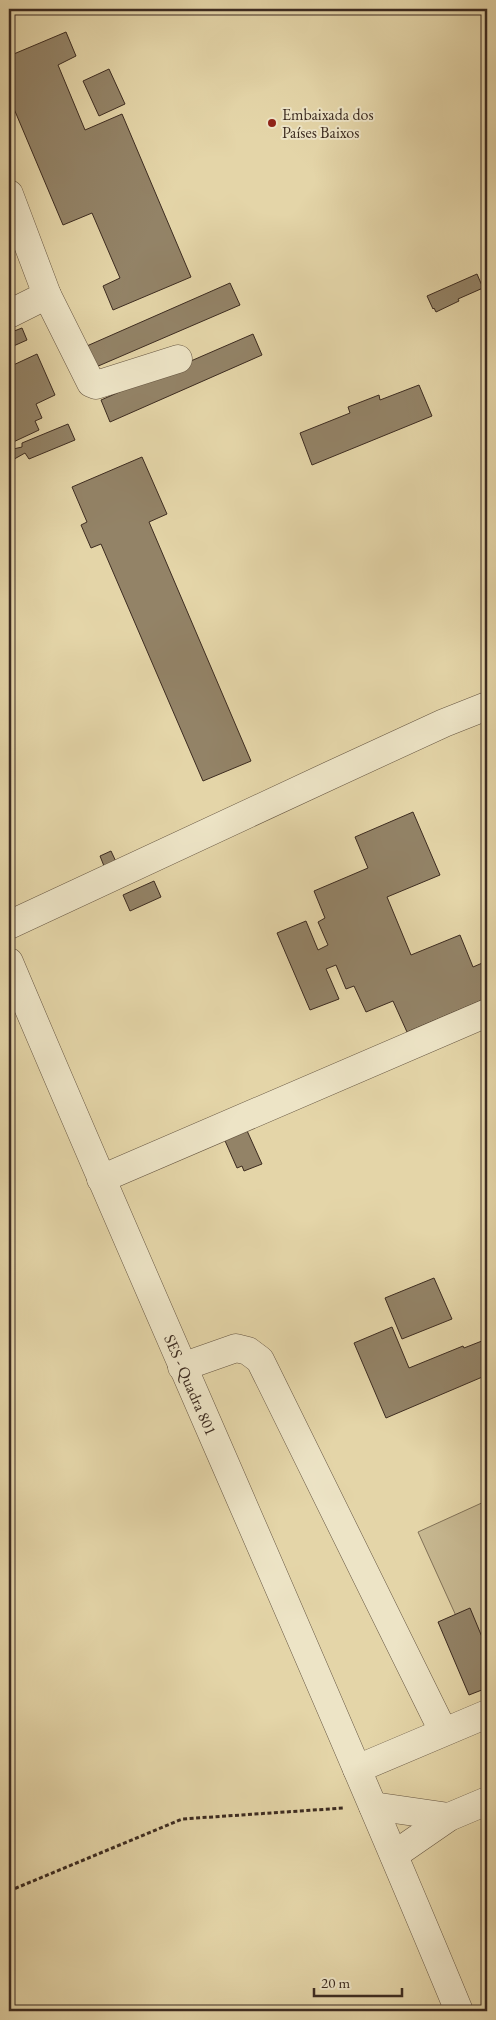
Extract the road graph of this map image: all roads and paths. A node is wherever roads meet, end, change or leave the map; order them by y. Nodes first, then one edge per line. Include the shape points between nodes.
1 (9, 194) edge
2 (47, 295) junction
3 (9, 314) edge
4 (178, 359) dead end
5 (487, 706) edge
6 (9, 925) edge
7 (9, 962) edge
8 (487, 1013) edge
9 (101, 1179) junction
10 (182, 1367) junction
11 (487, 1714) edge
12 (443, 1731) junction
13 (357, 1769) junction
14 (487, 1801) edge
15 (374, 1806) junction
16 (449, 1817) junction
17 (394, 1855) junction
18 (9, 1890) edge
19 (459, 2011) edge

1 - 2 street
2 - 3 street
2 - 4 street via 91,383 96,385
5 - 6 street
7 - 9 street, SES - Quadra 801
8 - 9 street
9 - 10 street, SES - Quadra 801
10 - 12 street via 236,1348 248,1351 260,1360
10 - 13 street, SES - Quadra 801
11 - 12 street
12 - 13 street
13 - 15 street, SES - Quadra 801
14 - 16 street
15 - 16 street
15 - 17 street, SES - Quadra 801
15 - 18 path via 182,1819
16 - 17 street
17 - 19 street, SES - Quadra 801

